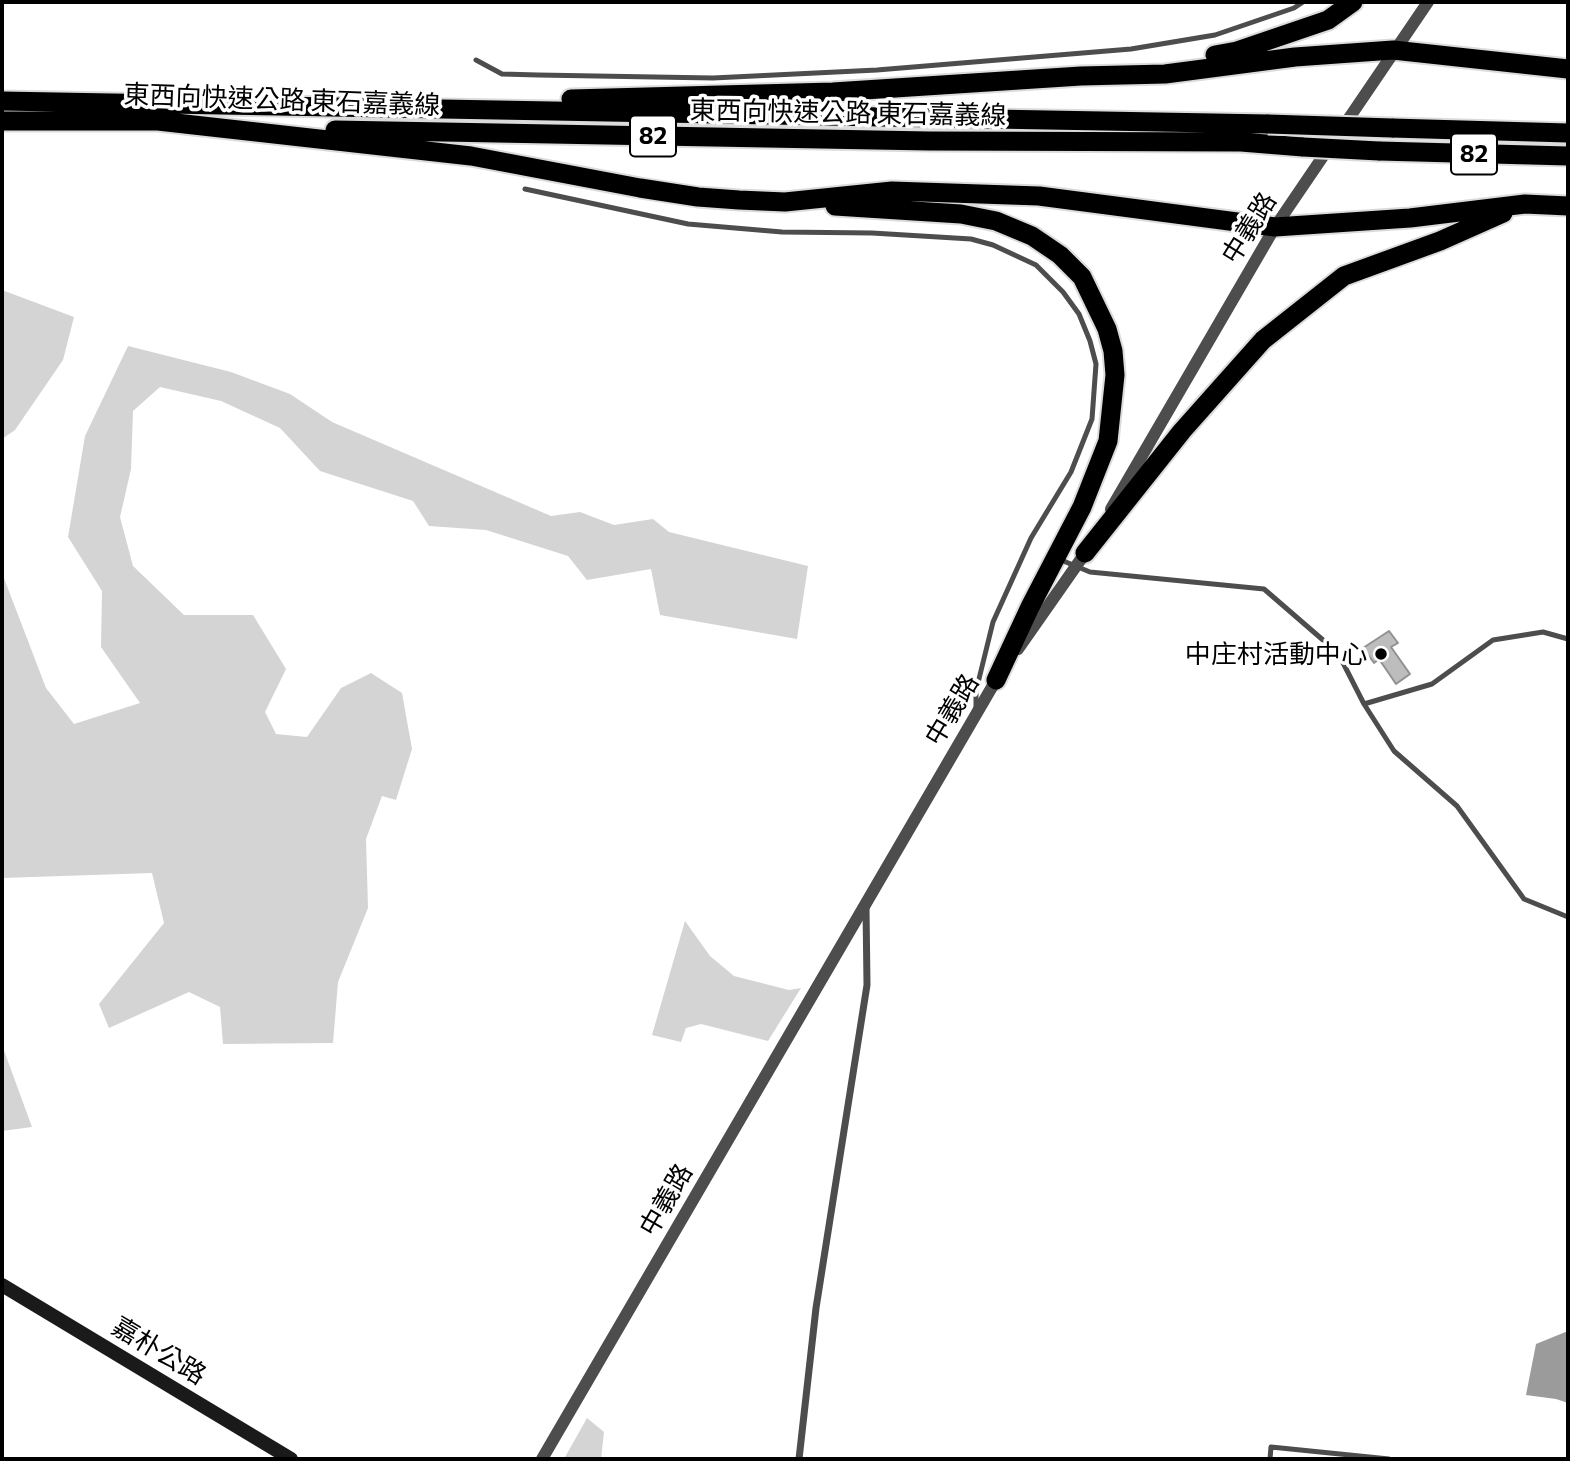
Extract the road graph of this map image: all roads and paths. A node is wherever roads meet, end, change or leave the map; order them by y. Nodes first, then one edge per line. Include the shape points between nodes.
1 (1303, 2) edge
2 (1353, 2) edge
3 (1428, 2) edge
4 (1393, 50) junction
5 (476, 60) dead end
6 (1568, 69) edge
7 (1081, 76) junction
8 (2, 101) edge
9 (320, 107) junction
10 (149, 120) junction
11 (2, 121) edge
12 (1568, 133) edge
13 (1568, 156) edge
14 (525, 189) dead end
15 (785, 202) junction
16 (1525, 204) junction
17 (1568, 206) edge
18 (1275, 227) junction
19 (1055, 557) junction
20 (1081, 560) junction
21 (1568, 639) edge
22 (996, 680) junction
23 (1364, 704) junction
24 (976, 718) junction
25 (866, 900) junction
26 (1568, 917) edge
27 (2, 1285) edge
28 (291, 1459) edge
29 (542, 1459) edge
30 (799, 1459) edge
31 (1270, 1459) edge
32 (1389, 1459) edge

1 - 5 lane via 1215,36 1130,49 877,70 713,78 538,75 502,74
2 - 7 highway via 1328,20 1237,51
3 - 4 street, 中義路
4 - 6 highway
4 - 7 highway via 1165,74
4 - 18 street, 中義路
7 - 9 highway via 833,92
8 - 9 highway, 東西向快速公路 東石嘉義線 / 82
9 - 12 highway, 東西向快速公路 東石嘉義線 / 82, bridge
10 - 11 highway, 東西向快速公路 東石嘉義線 / 82
10 - 13 highway, 東西向快速公路 東石嘉義線 / 82, bridge via 320,130 1241,142
10 - 15 highway via 471,156 698,197
14 - 24 lane via 688,224 971,239 1036,265 1063,292 1079,314 1096,364 1092,419 1071,472 1031,538 993,622 976,691
15 - 18 highway via 892,191 1039,196
15 - 19 highway via 961,214 996,221 1032,236 1082,277 1113,351 1114,397 1098,471
16 - 17 highway
16 - 18 highway
16 - 20 highway via 1344,276 1263,340 1182,431
18 - 20 street, 中義路
19 - 20 lane
19 - 22 highway
20 - 22 street, 中義路
20 - 23 lane via 1108,575 1264,589 1338,653
21 - 23 lane via 1543,632 1493,640 1432,684
22 - 24 street, 中義路
23 - 26 lane via 1394,751 1457,806 1524,899
24 - 25 street, 中義路
25 - 29 street, 中義路
25 - 30 street via 867,985 816,1308
27 - 28 main road, 嘉朴公路
31 - 32 lane via 1271,1447

